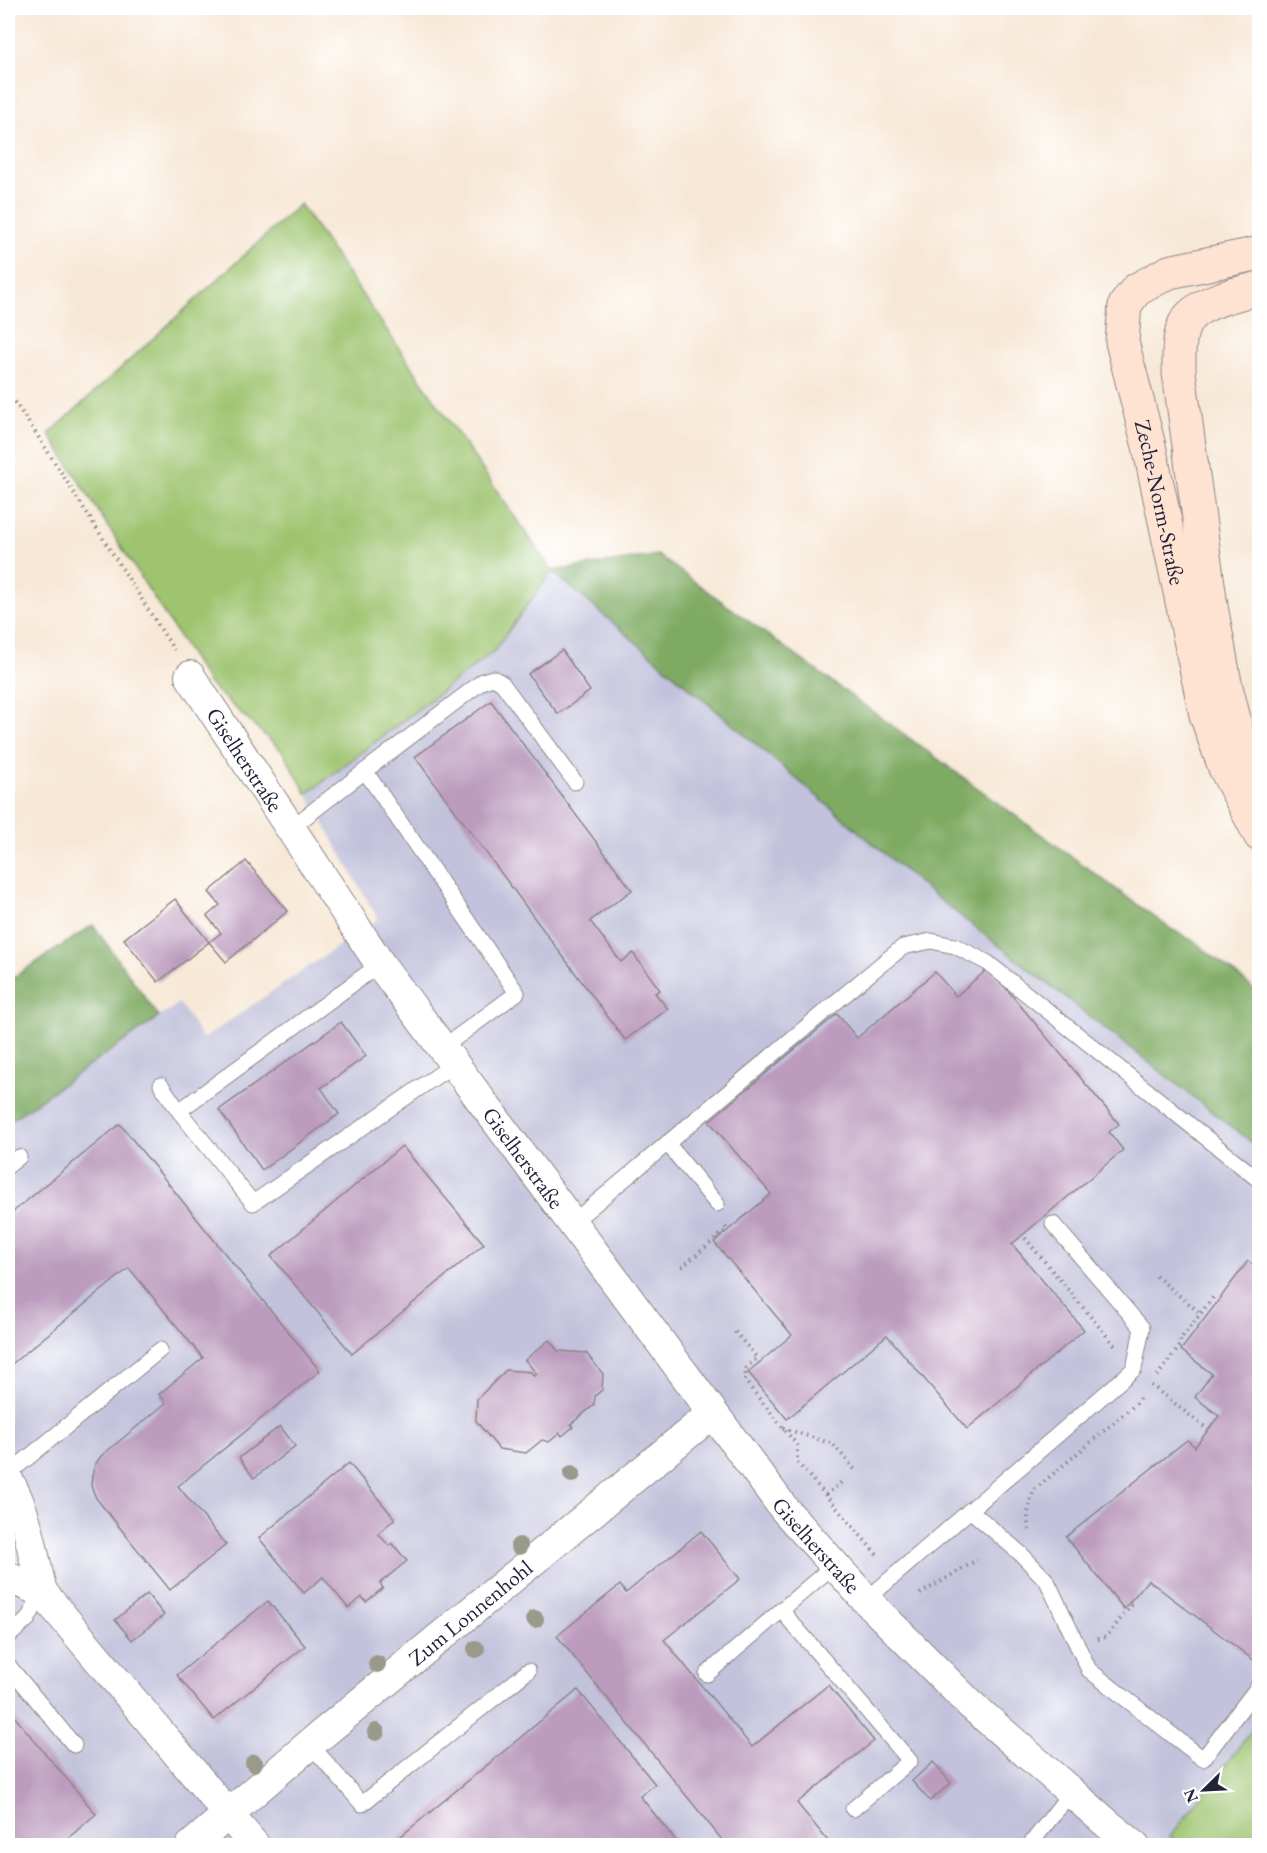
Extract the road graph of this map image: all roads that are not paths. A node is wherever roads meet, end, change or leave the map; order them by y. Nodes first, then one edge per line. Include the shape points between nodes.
1 (1260, 253) edge
2 (1260, 288) edge
3 (190, 676) road end
4 (365, 771) junction
5 (575, 782) dead end
6 (1260, 808) edge
7 (291, 828) junction
8 (1260, 836) edge
9 (380, 964) junction
10 (448, 1056) junction
11 (161, 1085) dead end
12 (178, 1111) junction
13 (667, 1143) junction
14 (1260, 1181) edge
15 (717, 1204) road end
16 (572, 1223) junction
17 (1053, 1224) dead end
18 (160, 1350) dead end
19 (713, 1413) junction
20 (8, 1474) edge
21 (8, 1480) edge
22 (970, 1510) junction
23 (834, 1565) junction
24 (8, 1577) edge
25 (42, 1592) junction
26 (866, 1600) junction
27 (781, 1610) junction
28 (8, 1637) edge
29 (8, 1665) edge
30 (528, 1671) dead end
31 (707, 1674) dead end
32 (1260, 1684) edge
33 (310, 1744) junction
34 (74, 1745) dead end
35 (1071, 1792) junction
36 (853, 1809) dead end
37 (229, 1814) junction
38 (1034, 1844) edge
39 (191, 1845) edge
40 (255, 1845) edge
41 (1135, 1845) edge

1 - 8 main road, Zeche-Norm-Straße via 1169,272 1136,290 1125,305 1122,342 1149,446 1206,715 1225,768
2 - 6 main road, Zeche-Norm-Straße via 1228,295 1186,321 1179,342 1179,373 1225,683 1244,762
3 - 7 street, Giselherstraße
4 - 5 lane via 483,681 494,678 502,683
4 - 7 lane
4 - 10 lane via 517,993
7 - 9 street, Giselherstraße
9 - 10 street, Giselherstraße
9 - 12 lane
10 - 12 lane via 252,1203
10 - 16 street, Giselherstraße
11 - 12 lane
13 - 14 lane via 903,947 931,941 956,946 988,963
13 - 15 lane
13 - 16 lane
16 - 19 street, Giselherstraße
17 - 22 lane via 1142,1328 1134,1369
18 - 20 lane
19 - 23 street, Giselherstraße via 784,1510
19 - 33 street, Zum Lonnenhohl
21 - 25 street via 23,1511
22 - 26 lane
22 - 32 lane via 1047,1581 1089,1670 1203,1758
23 - 26 street, Giselherstraße
23 - 27 lane
24 - 25 street
25 - 28 lane via 28,1619
25 - 37 street
26 - 35 street, Giselherstraße via 970,1704
27 - 31 lane
27 - 36 lane via 910,1761
29 - 34 lane
30 - 33 lane via 362,1804
33 - 37 street, Zum Lonnenhohl
35 - 38 lane
35 - 41 street, Giselherstraße
37 - 39 street, Zum Lonnenhohl
37 - 40 street

